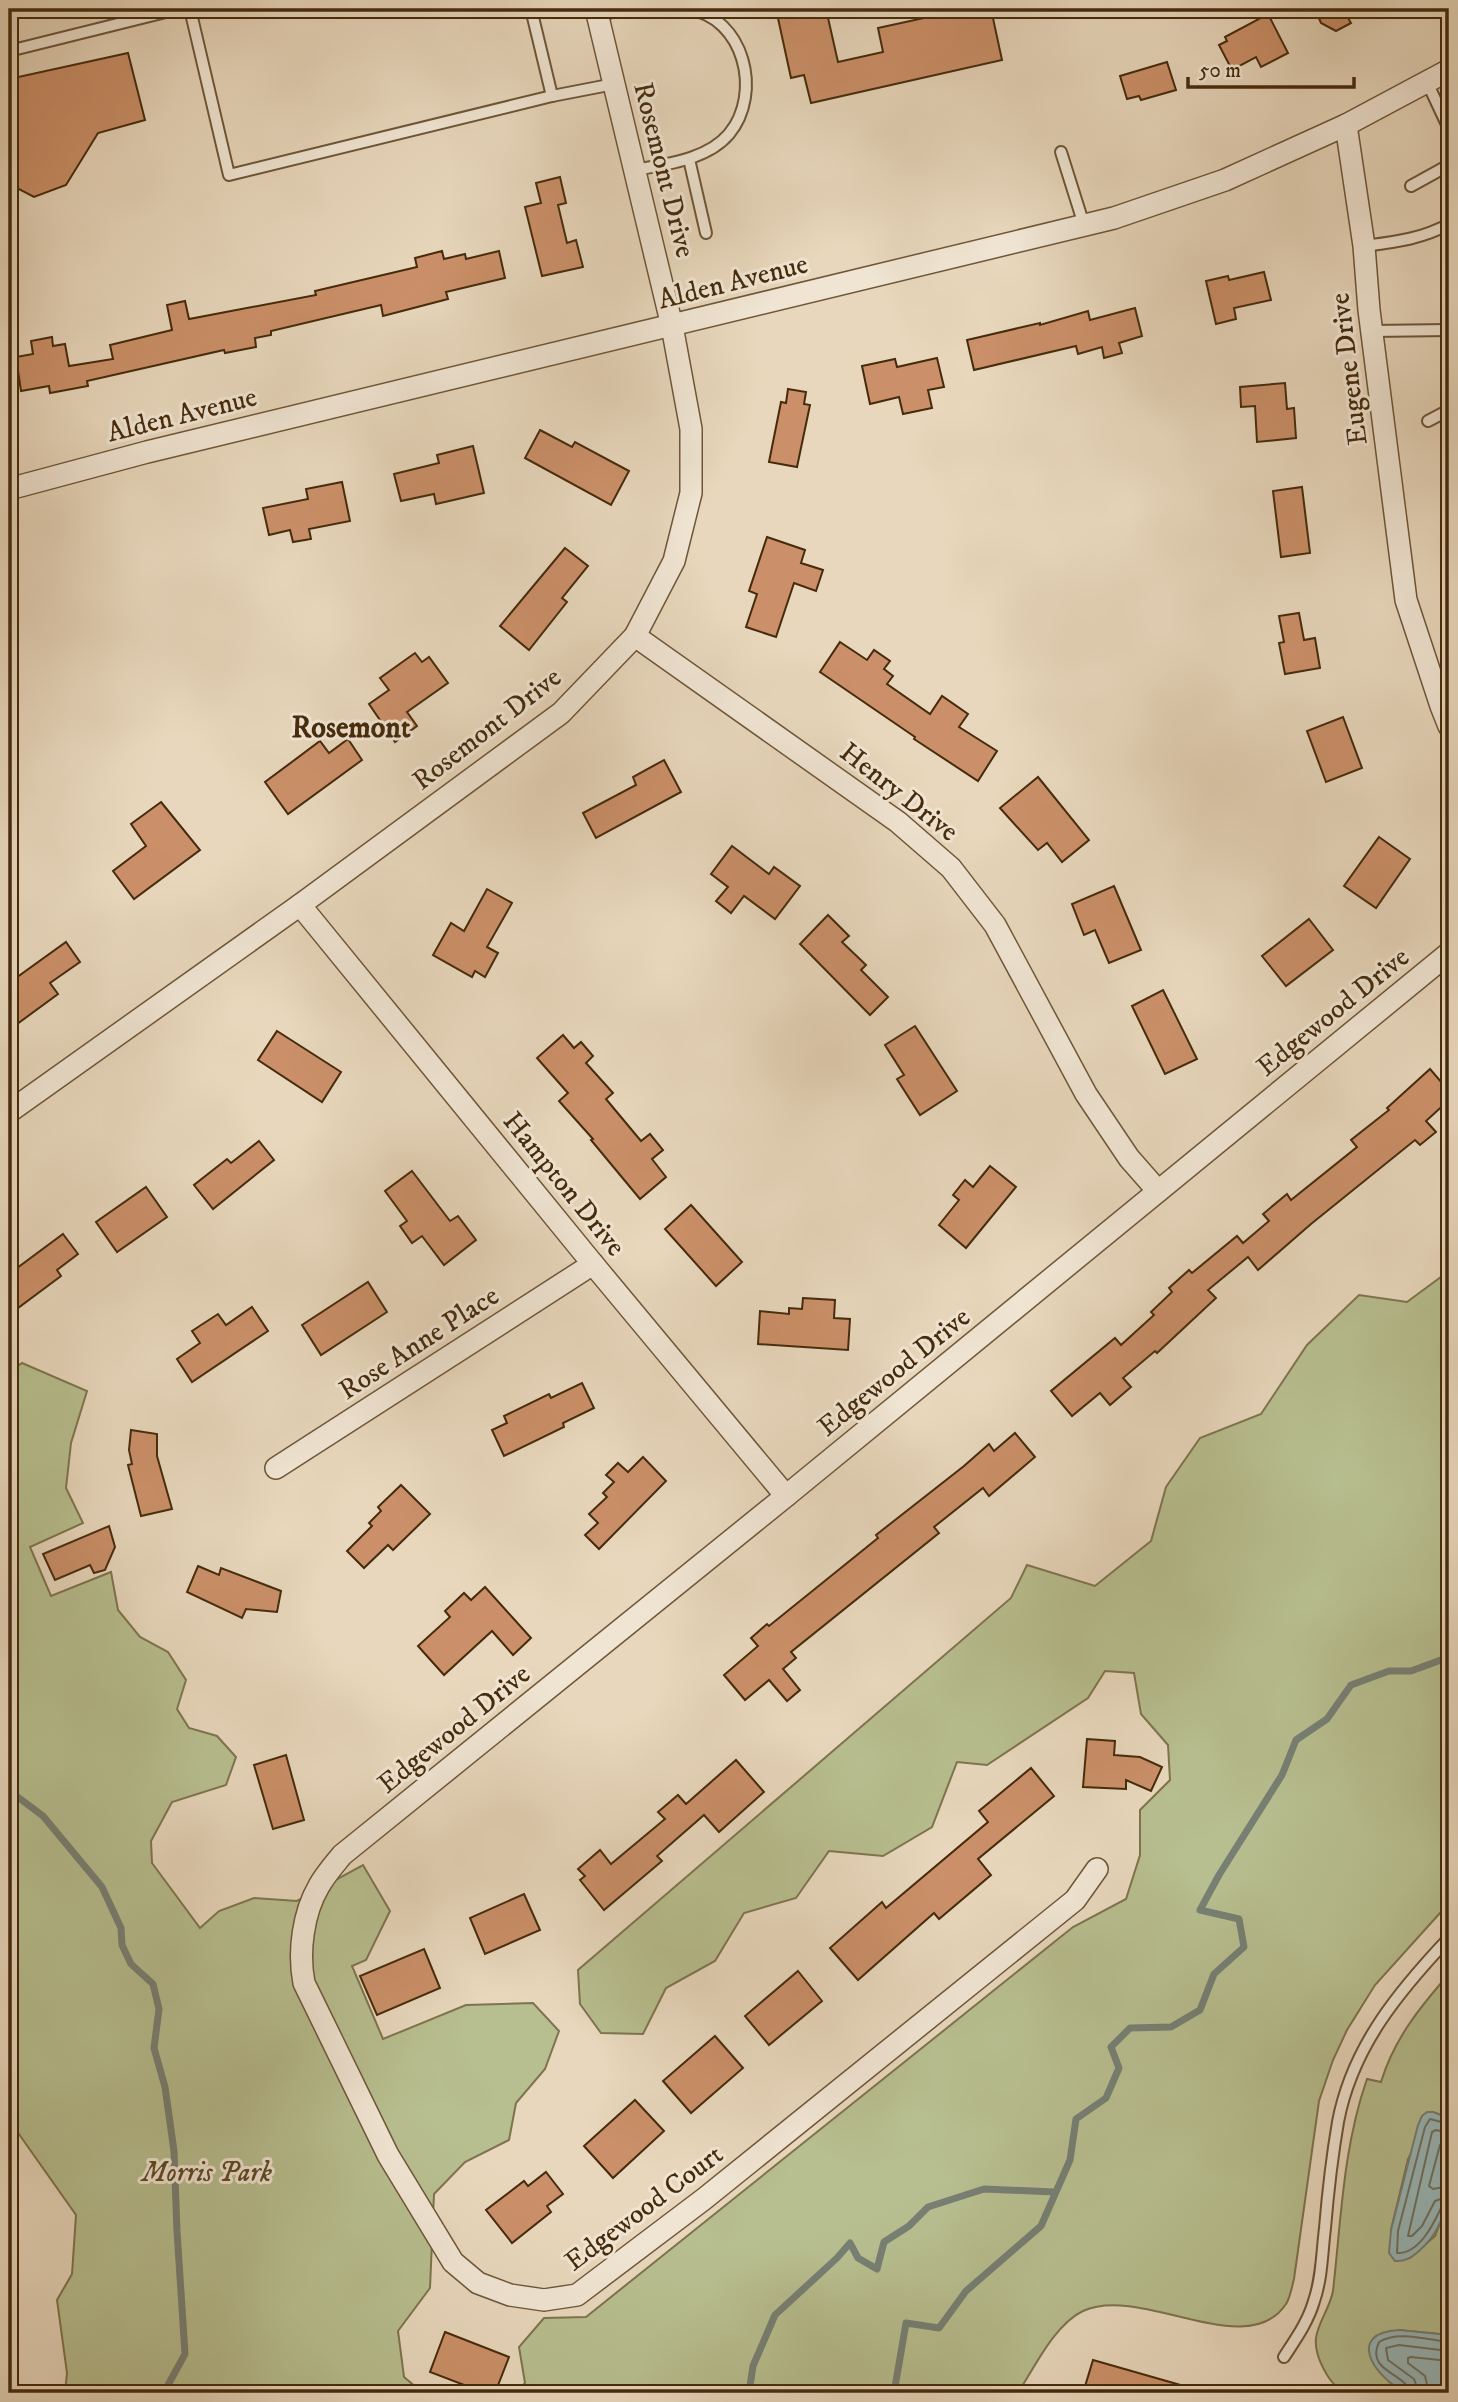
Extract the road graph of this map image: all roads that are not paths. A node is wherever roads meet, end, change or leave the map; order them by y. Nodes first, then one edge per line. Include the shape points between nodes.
1 (178, 9) edge
2 (190, 9) edge
3 (531, 9) edge
4 (623, 9) edge
5 (688, 9) edge
6 (597, 12) edge
7 (9, 51) edge
8 (1449, 70) edge
9 (1427, 82) junction
10 (614, 84) junction
11 (552, 96) junction
12 (1346, 125) junction
13 (1449, 129) edge
14 (1061, 152) dead end
15 (689, 159) junction
16 (1449, 165) edge
17 (635, 170) junction
18 (1411, 186) dead end
19 (1449, 224) edge
20 (1084, 225) junction
21 (706, 233) dead end
22 (1364, 246) junction
23 (672, 326) junction
24 (1449, 330) edge
25 (1372, 331) junction
26 (1449, 410) edge
27 (1428, 421) dead end
28 (9, 489) edge
29 (635, 636) junction
30 (1449, 726) edge
31 (300, 905) junction
32 (1449, 953) edge
33 (9, 1112) edge
34 (1158, 1192) junction
35 (593, 1264) junction
36 (276, 1468) dead end
37 (786, 1496) junction
38 (372, 1830) joint
39 (1097, 1869) dead end
40 (1449, 1938) edge
41 (1283, 2357) dead end

1 - 7 lane
2 - 11 lane via 229,175
3 - 11 lane
4 - 6 lane
5 - 15 lane via 726,29 737,43 746,73 743,105 729,134
6 - 10 street, Rosemont Drive
8 - 9 street, Alden Avenue
9 - 12 street, Alden Avenue
9 - 13 lane
10 - 11 lane
10 - 17 street, Rosemont Drive
12 - 20 street, Alden Avenue via 1225,180
12 - 22 street, Eugene Drive
14 - 20 lane
15 - 17 lane
15 - 21 lane
16 - 18 lane
17 - 23 street, Rosemont Drive
19 - 22 lane via 1400,242
20 - 23 street, Alden Avenue
22 - 25 street, Eugene Drive
23 - 28 street, Alden Avenue via 160,448
23 - 29 street, Rosemont Drive via 691,429 691,493 674,561
24 - 25 lane
25 - 30 street, Eugene Drive via 1406,600
26 - 27 lane
29 - 31 street, Rosemont Drive via 561,713
29 - 34 street, Henry Drive via 898,822 950,868 995,925 1086,1094
31 - 33 street, Rosemont Drive
31 - 35 street, Hampton Drive
32 - 34 street, Edgewood Drive
34 - 37 street, Edgewood Drive
35 - 36 street, Rose Anne Place
35 - 37 street, Hampton Drive
37 - 38 street, Edgewood Drive
38 - 39 street, Edgewood Court via 342,1855 317,1888 303,1939 303,1983 388,2155 453,2262 478,2283 510,2295 544,2300 577,2295 704,2199 1074,1900
40 - 41 lane via 1380,2020 1347,2087 1332,2161 1320,2281 1310,2312

